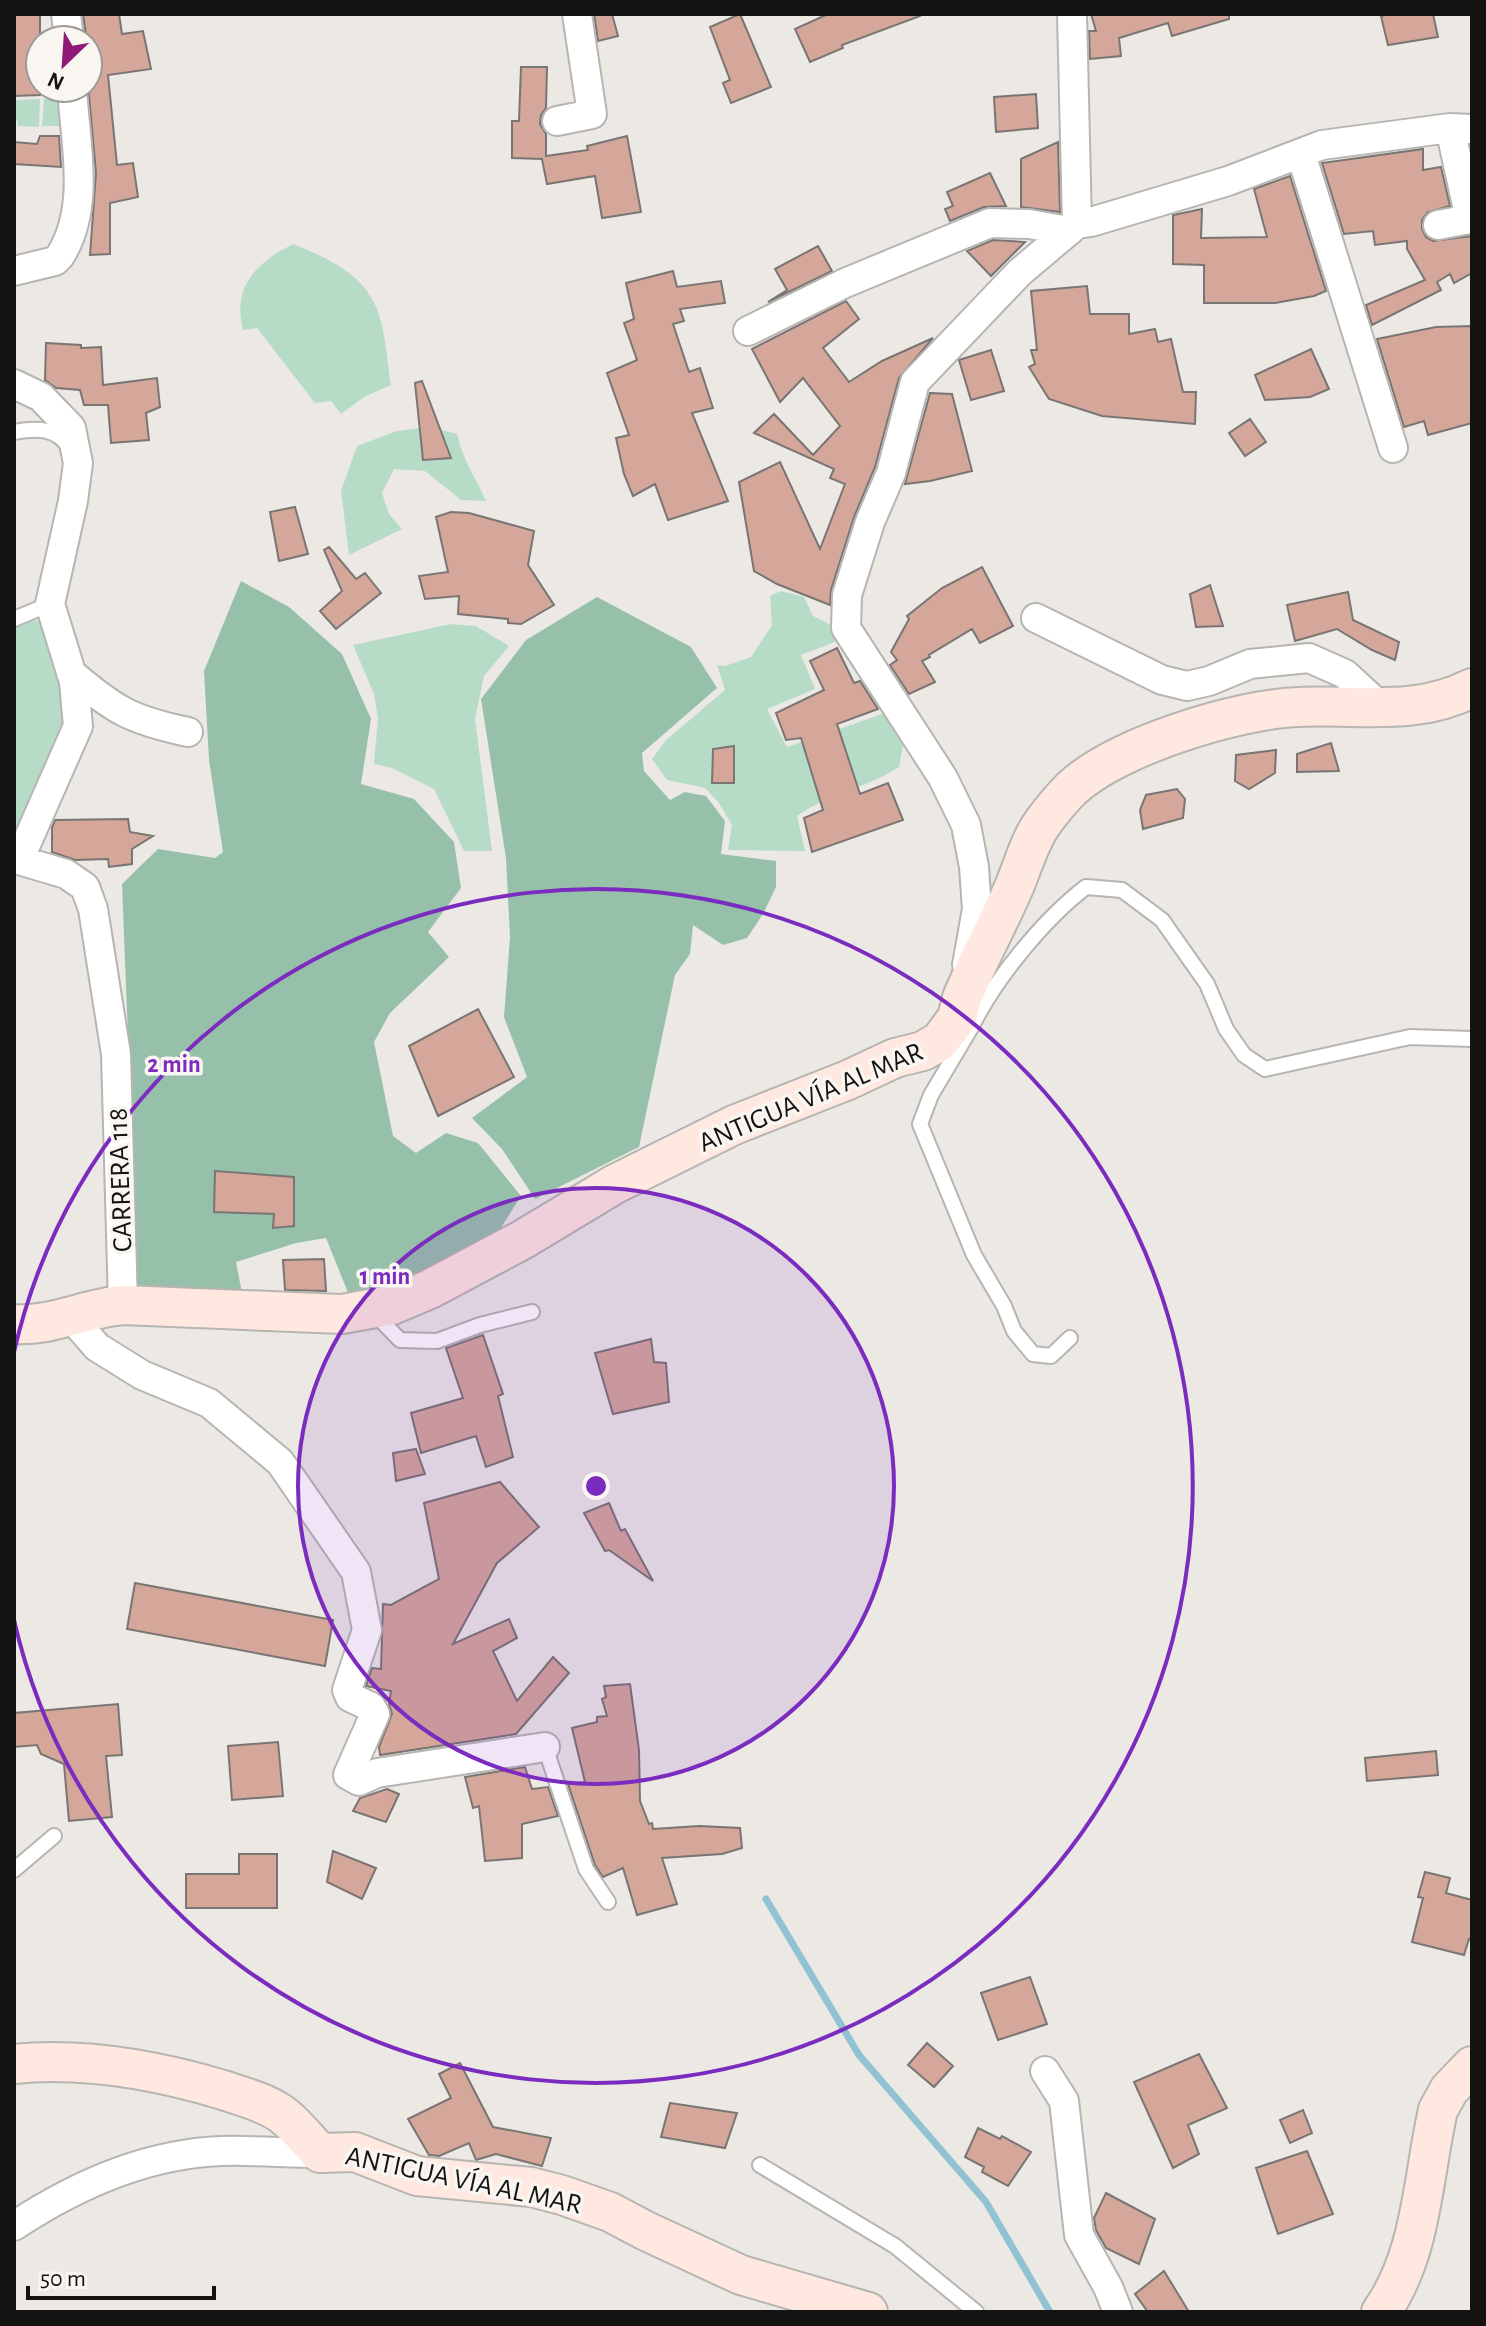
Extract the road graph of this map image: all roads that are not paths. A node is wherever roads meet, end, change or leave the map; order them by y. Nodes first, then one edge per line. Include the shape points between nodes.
1 (577, 14) edge
2 (1072, 14) edge
3 (73, 104) edge
4 (557, 121) dead end
5 (1461, 129) edge
6 (1301, 154) junction
7 (1438, 225) dead end
8 (1073, 228) junction
9 (14, 271) edge
10 (748, 331) dead end
11 (14, 384) edge
12 (14, 432) edge
13 (1393, 448) dead end
14 (78, 463) junction
15 (50, 604) junction
16 (1036, 618) dead end
17 (14, 619) edge
18 (71, 673) junction
19 (1472, 688) edge
20 (1383, 709) junction
21 (188, 732) dead end
22 (17, 860) edge
23 (966, 1014) junction
24 (1472, 1039) edge
25 (123, 1305) junction
26 (371, 1310) junction
27 (532, 1312) dead end
28 (71, 1317) junction
29 (14, 1324) edge
30 (1070, 1338) dead end
31 (545, 1747) joint
32 (54, 1836) dead end
33 (14, 1870) edge
34 (608, 1902) dead end
35 (14, 2064) edge
36 (1472, 2066) edge
37 (1045, 2071) dead end
38 (320, 2153) junction
39 (760, 2165) dead end
40 (14, 2226) edge
41 (868, 2312) edge
42 (976, 2312) edge
43 (1118, 2312) edge
44 (1381, 2312) edge

1 - 4 street via 592,114
2 - 8 street
3 - 9 street via 80,197 75,216 55,261
5 - 6 street via 1322,145
5 - 7 street via 1470,219
6 - 8 street
6 - 13 street
8 - 10 street via 990,223 845,283
8 - 23 street via 1020,272 915,382 891,473 847,595 846,628 943,778 966,825 977,909
11 - 14 street, CARRERA 118 via 41,397 71,428
12 - 14 lane via 41,428 64,438
14 - 15 street, CARRERA 118
15 - 17 lane
15 - 18 street, CARRERA 118
16 - 20 street via 1162,680 1187,686 1250,664 1309,658 1345,674
18 - 21 street via 106,704 136,719
18 - 22 street, CARRERA 118 via 78,726
19 - 20 main road, ANTIGUA VÍA AL MAR via 1449,700
20 - 23 main road, ANTIGUA VÍA AL MAR via 1294,707 1234,717 1140,748 1073,787 1042,823
22 - 25 street, CARRERA 118 via 66,874 85,887 93,909 116,1054
23 - 24 lane via 983,1002 1059,907 1086,887 1122,890 1162,920 1207,984 1226,1029 1244,1055 1265,1069 1410,1037
23 - 26 main road, ANTIGUA VÍA AL MAR via 923,1051 734,1125 615,1184 430,1289
23 - 30 lane via 920,1124 974,1255 1014,1331 1033,1354 1051,1356
25 - 26 main road, ANTIGUA VÍA AL MAR via 342,1314
25 - 28 main road, ANTIGUA VÍA AL MAR
26 - 27 lane via 400,1340 437,1341
28 - 29 main road, ANTIGUA VÍA AL MAR
28 - 31 street via 97,1347 142,1375 209,1403 280,1462 356,1572 367,1630 347,1690 375,1714 348,1775 359,1781 377,1773
31 - 34 lane via 586,1869
32 - 33 lane
35 - 38 main road, ANTIGUA VÍA AL MAR via 105,2065 179,2077 280,2113
36 - 44 main road via 1438,2110 1402,2277
37 - 43 street via 1064,2101 1079,2235
38 - 40 street via 220,2151 161,2159 113,2173
38 - 41 main road, ANTIGUA VÍA AL MAR via 355,2152 417,2176 562,2195 610,2212 741,2275
39 - 42 lane via 895,2246

